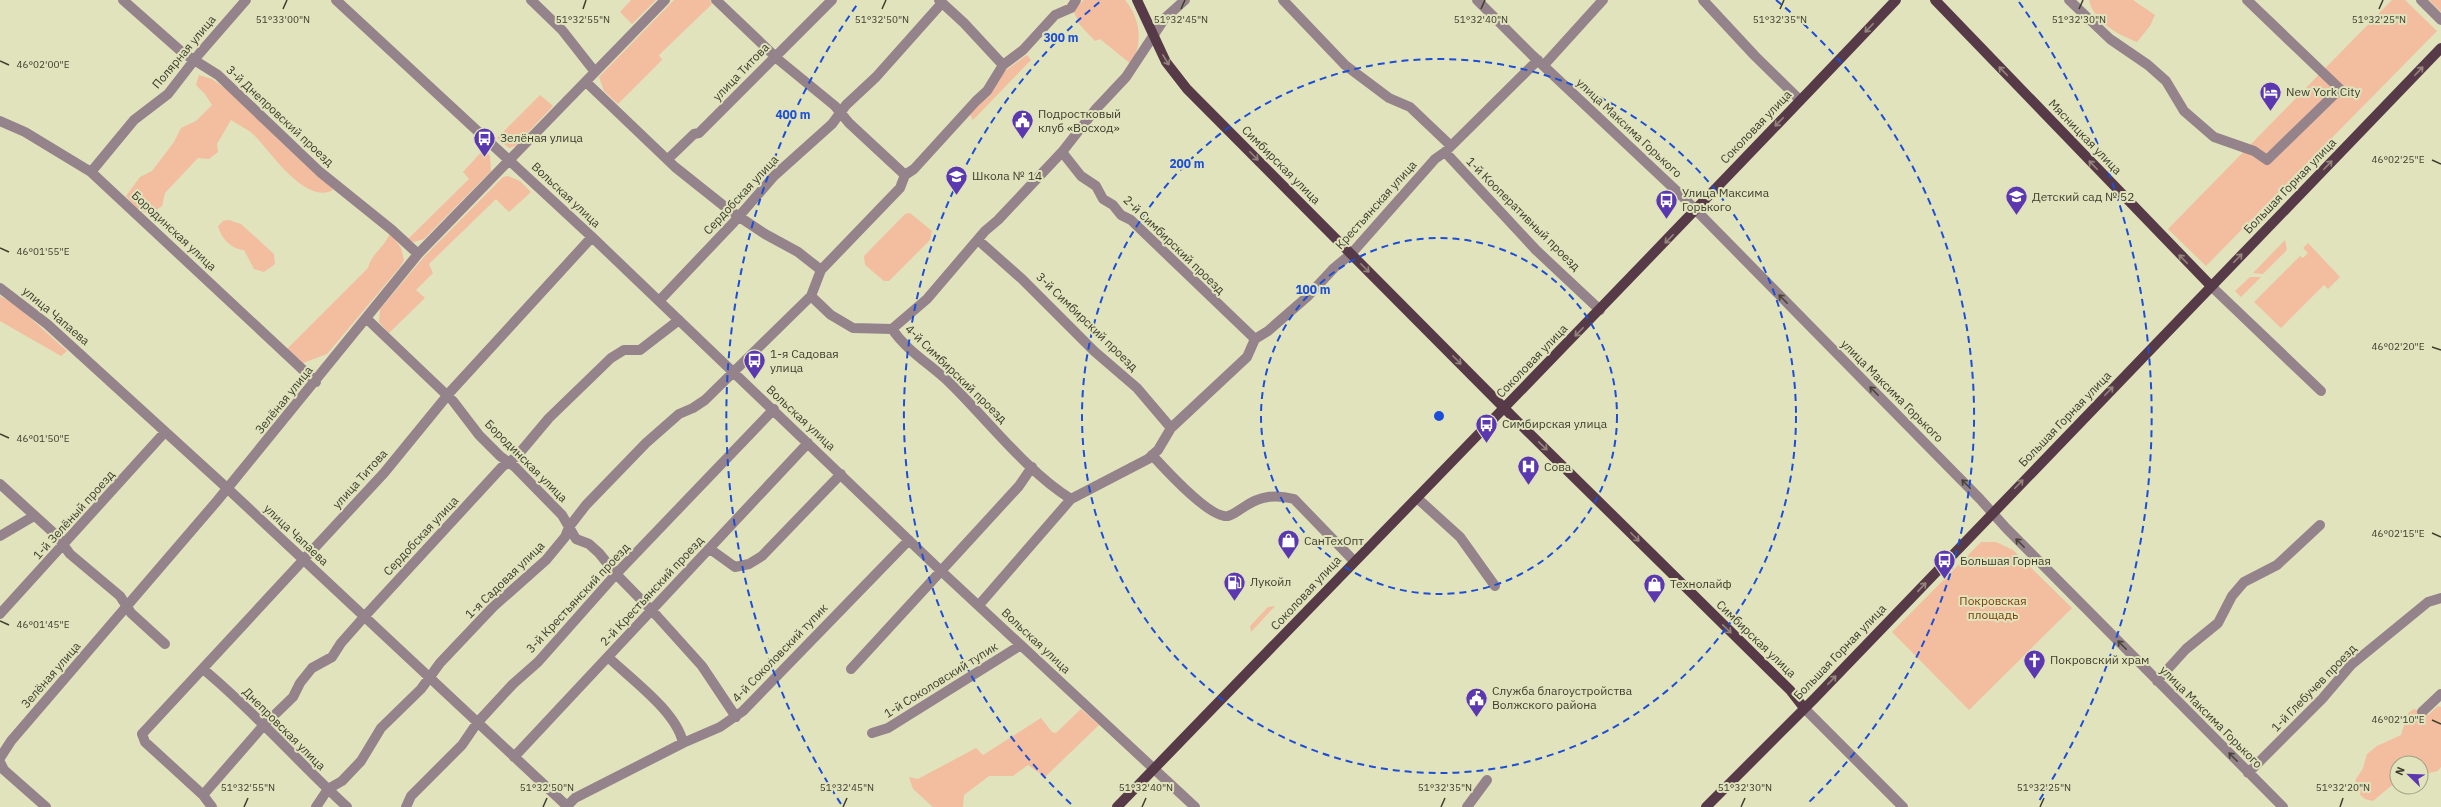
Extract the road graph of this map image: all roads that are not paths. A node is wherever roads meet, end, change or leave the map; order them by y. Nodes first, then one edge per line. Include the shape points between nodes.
1 (123, 0) edge
2 (246, 0) edge
3 (336, 0) edge
4 (531, 0) edge
5 (665, 0) edge
6 (716, 0) edge
7 (832, 0) edge
8 (1076, 0) edge
9 (1137, 0) edge
10 (1185, 0) edge
11 (1283, 0) edge
12 (1477, 0) edge
13 (1603, 0) edge
14 (1703, 0) edge
15 (1896, 0) edge
16 (1935, 0) edge
17 (2069, 0) edge
18 (2247, 0) edge
19 (2421, 0) edge
20 (940, 2) edge
21 (2441, 20) edge
22 (1154, 36) junction
23 (2441, 48) edge
24 (775, 56) junction
25 (194, 61) junction
26 (1541, 63) junction
27 (1003, 65) junction
28 (596, 72) junction
29 (586, 82) junction
30 (1800, 100) junction
31 (840, 112) junction
32 (0, 121) edge
33 (1448, 149) junction
34 (1062, 152) junction
35 (668, 159) junction
36 (509, 161) junction
37 (91, 172) junction
38 (905, 175) junction
39 (1696, 211) junction
40 (740, 216) junction
41 (592, 237) junction
42 (978, 240) junction
43 (418, 254) junction
44 (1351, 254) junction
45 (821, 270) junction
46 (2211, 286) junction
47 (0, 288) edge
48 (812, 296) junction
49 (659, 301) junction
50 (1600, 310) junction
51 (367, 319) junction
52 (679, 320) junction
53 (892, 329) junction
54 (1255, 339) junction
55 (733, 372) junction
56 (316, 382) junction
57 (2321, 391) dead end
58 (447, 396) junction
59 (1505, 408) junction
60 (774, 409) junction
61 (1171, 428) junction
62 (165, 432) junction
63 (808, 443) junction
64 (1152, 455) junction
65 (509, 462) junction
66 (1032, 467) junction
67 (841, 474) junction
68 (0, 484) edge
69 (228, 489) junction
70 (1417, 498) junction
71 (1071, 499) junction
72 (1992, 512) junction
73 (34, 516) junction
74 (2320, 525) dead end
75 (569, 527) junction
76 (0, 536) edge
77 (910, 540) junction
78 (64, 544) junction
79 (710, 549) junction
80 (303, 560) junction
81 (1354, 561) junction
82 (940, 570) junction
83 (616, 574) junction
84 (1495, 586) dead end
85 (2441, 598) edge
86 (127, 605) junction
87 (979, 605) junction
88 (652, 610) junction
89 (0, 614) edge
90 (364, 617) junction
91 (165, 644) dead end
92 (1020, 644) junction
93 (608, 657) junction
94 (203, 669) junction
95 (851, 669) dead end
96 (429, 677) junction
97 (2157, 681) junction
98 (2441, 694) edge
99 (1804, 708) junction
100 (2422, 712) dead end
101 (736, 717) junction
102 (477, 722) junction
103 (263, 726) junction
104 (872, 733) dead end
105 (683, 743) junction
106 (514, 757) junction
107 (0, 758) edge
108 (0, 762) edge
109 (1155, 768) junction
110 (2248, 773) junction
111 (1487, 780) dead end
112 (328, 789) junction
113 (203, 795) junction
114 (568, 806) edge
115 (46, 807) edge
116 (212, 807) edge
117 (316, 807) edge
118 (347, 807) edge
119 (406, 807) edge
120 (1117, 807) edge
121 (1195, 807) edge
122 (1467, 807) edge
123 (1706, 807) edge
124 (1903, 807) edge
125 (2283, 807) edge

1 - 25 street, 3-й Днепровский проезд
2 - 25 street, Полярная улица
3 - 36 street, Вольская улица
4 - 28 street via 562,30
5 - 28 street, Зелёная улица
6 - 24 street
7 - 24 street, улица Титова
8 - 27 street, 1-я Садовая улица via 1070,8 1055,15 1023,50
9 - 22 main road, Симбирская улица
10 - 22 street via 1165,18
11 - 33 street, 1-й Кооперативный проезд via 1345,65 1389,98 1410,107
12 - 26 street, улица Максима Горького
13 - 26 street, Крестьянская улица
14 - 30 street
15 -> 30 main road, Соколовая улица
46 -> 16 main road, Мясницкая улица
17 - 18 street via 2110,39 2166,81 2184,111 2214,137 2254,151 2268,160 2340,89
19 - 21 street
20 - 27 street via 964,23
20 - 31 street, Сердобская улица via 876,77
22 - 34 street via 1126,78 1095,110
22 -> 44 main road, Симбирская улица via 1166,62 1188,89
46 -> 23 main road, Большая Горная улица
24 - 31 street
24 - 35 street, улица Титова via 699,133 694,134
25 - 37 street, Полярная улица via 168,94 119,135
25 - 43 street, 3-й Днепровский проезд via 218,75 320,172
26 - 33 street, Крестьянская улица
26 - 39 street, улица Максима Горького
27 - 38 street, 1-я Садовая улица via 987,92 914,169
28 - 29 street, Зелёная улица
29 - 35 street
29 - 36 street, Зелёная улица
30 -> 39 main road, Соколовая улица
31 - 38 street
31 - 40 street, Сердобская улица via 832,124 774,176
32 - 37 street, Бородинская улица via 25,132
33 - 44 street, Крестьянская улица via 1435,159
33 - 50 street, 1-й Кооперативный проезд via 1536,250
34 - 42 street
34 - 54 street, 2-й Симбирский проезд via 1081,176 1096,186 1104,199 1114,205 1121,215 1131,220
35 - 40 street via 729,210
36 - 41 street, Вольская улица
36 - 43 street, Зелёная улица
37 - 56 street, Бородинская улица
38 - 45 street, 1-я Садовая улица via 900,188
39 -> 50 main road, Соколовая улица
72 -> 39 street, улица Максима Горького
40 - 45 street via 798,252
40 - 49 street, Сердобская улица
41 - 49 street, Вольская улица
41 - 58 street, улица Титова
42 - 53 street via 927,299
42 - 61 street, 3-й Симбирский проезд via 1022,279 1094,351 1137,388
43 - 51 street, Зелёная улица
44 - 54 street, Крестьянская улица via 1307,297
44 -> 59 main road, Симбирская улица
45 - 48 street, 1-я Садовая улица
46 - 57 street, Мясницкая улица
72 -> 46 main road, Большая Горная улица
47 - 62 street, улица Чапаева via 47,324
48 - 53 street, 4-й Симбирский проезд via 831,315 853,328
48 - 55 street, 1-я Садовая улица
49 - 52 street, Вольская улица
50 -> 59 main road, Соколовая улица
51 - 56 street, Зелёная улица
51 - 58 street, Бородинская улица
52 - 55 street, Вольская улица
52 - 65 street, Сердобская улица via 640,350 624,350 611,358 549,418
53 - 66 street, 4-й Симбирский проезд via 905,345 949,382
54 - 61 street via 1247,357
55 - 60 street, Вольская улица
55 - 75 street, 1-я Садовая улица via 704,400 679,414 646,442 586,505
56 - 69 street, Зелёная улица
58 - 65 street, Бородинская улица via 479,435
58 - 80 street, улица Титова via 384,473
59 - 70 main road, Соколовая улица
59 -> 99 main road, Симбирская улица via 1790,690
60 - 63 street, Вольская улица
60 - 83 street, 3-й Крестьянский проезд
61 - 64 street
62 - 69 street, улица Чапаева
62 - 78 street, 1-й Зелёный проезд
63 - 67 street, Вольская улица
63 - 79 street, 2-й Крестьянский проезд
64 - 71 street
64 - 81 street via 1204,506 1218,514 1227,516 1262,497 1285,496 1294,499
65 - 75 street, Бородинская улица via 562,515
65 - 90 street, Сердобская улица
66 - 71 street, 4-й Симбирский проезд
66 - 82 street via 1019,486
67 - 77 street, Вольская улица
67 - 79 street via 762,556 749,564 735,567
68 - 73 street
69 - 80 street, улица Чапаева
69 - 86 street, Зелёная улица
70 - 81 main road, Соколовая улица
70 - 84 street via 1460,537
71 - 87 street
97 -> 72 street, улица Максима Горького
99 -> 72 main road, Большая Горная улица
73 - 76 street
73 - 78 street
74 - 97 street via 2277,565 2244,582 2232,596 2218,623 2186,649
75 - 83 street, Бородинская улица via 576,539 599,553
75 - 96 street, 1-я Садовая улица via 565,537 546,560 494,606
77 - 82 street, Вольская улица
77 - 101 street, 4-й Соколовский тупик
78 - 86 street via 70,554 120,596
78 - 89 street, 1-й Зелёный проезд
79 - 88 street, 2-й Крестьянский проезд
80 - 90 street, улица Чапаева
80 - 94 street, улица Титова
81 - 109 main road, Соколовая улица
82 - 87 street, Вольская улица
82 - 95 street
83 - 88 street, Бородинская улица
83 - 102 street, 3-й Крестьянский проезд via 538,662
85 - 110 street, 1-й Глебучев проезд via 2428,602 2350,665 2322,698
86 - 91 street via 131,613
86 - 107 street, Зелёная улица via 11,741
87 - 92 street, Вольская улица
88 - 93 street, 2-й Крестьянский проезд
88 - 101 street, Бородинская улица via 702,666
90 - 96 street, улица Чапаева
90 - 103 street, Сердобская улица via 332,657 312,668 300,682 293,697
92 - 104 street, 1-й Соколовский тупик via 888,728
92 - 109 street, Вольская улица
93 - 105 street via 662,708 681,734
93 - 106 street, 2-й Крестьянский проезд
94 - 103 street, Днепровская улица
94 - 113 street, улица Титова via 142,734 145,742
96 - 102 street, улица Чапаева
96 - 112 street, 1-я Садовая улица via 381,728 361,761 342,781
110 -> 97 street, улица Максима Горького
98 - 100 street
99 - 123 main road, Большая Горная улица
99 - 124 street, Симбирская улица
101 - 105 street, 4-й Соколовский тупик
102 - 106 street, улица Чапаева
102 - 119 street, 3-й Крестьянский проезд via 462,744 411,796
103 - 112 street, Днепровская улица
103 - 113 street, Сердобская улица
105 - 114 street, 4-й Соколовский тупик via 575,798
106 - 114 street, улица Чапаева
108 - 115 street via 4,770
109 - 120 main road, Соколовая улица
109 - 121 street, Вольская улица
110 - 125 street, улица Максима Горького
111 - 122 street
112 - 117 street, 1-я Садовая улица
112 - 118 street, Днепровская улица
113 - 116 street

